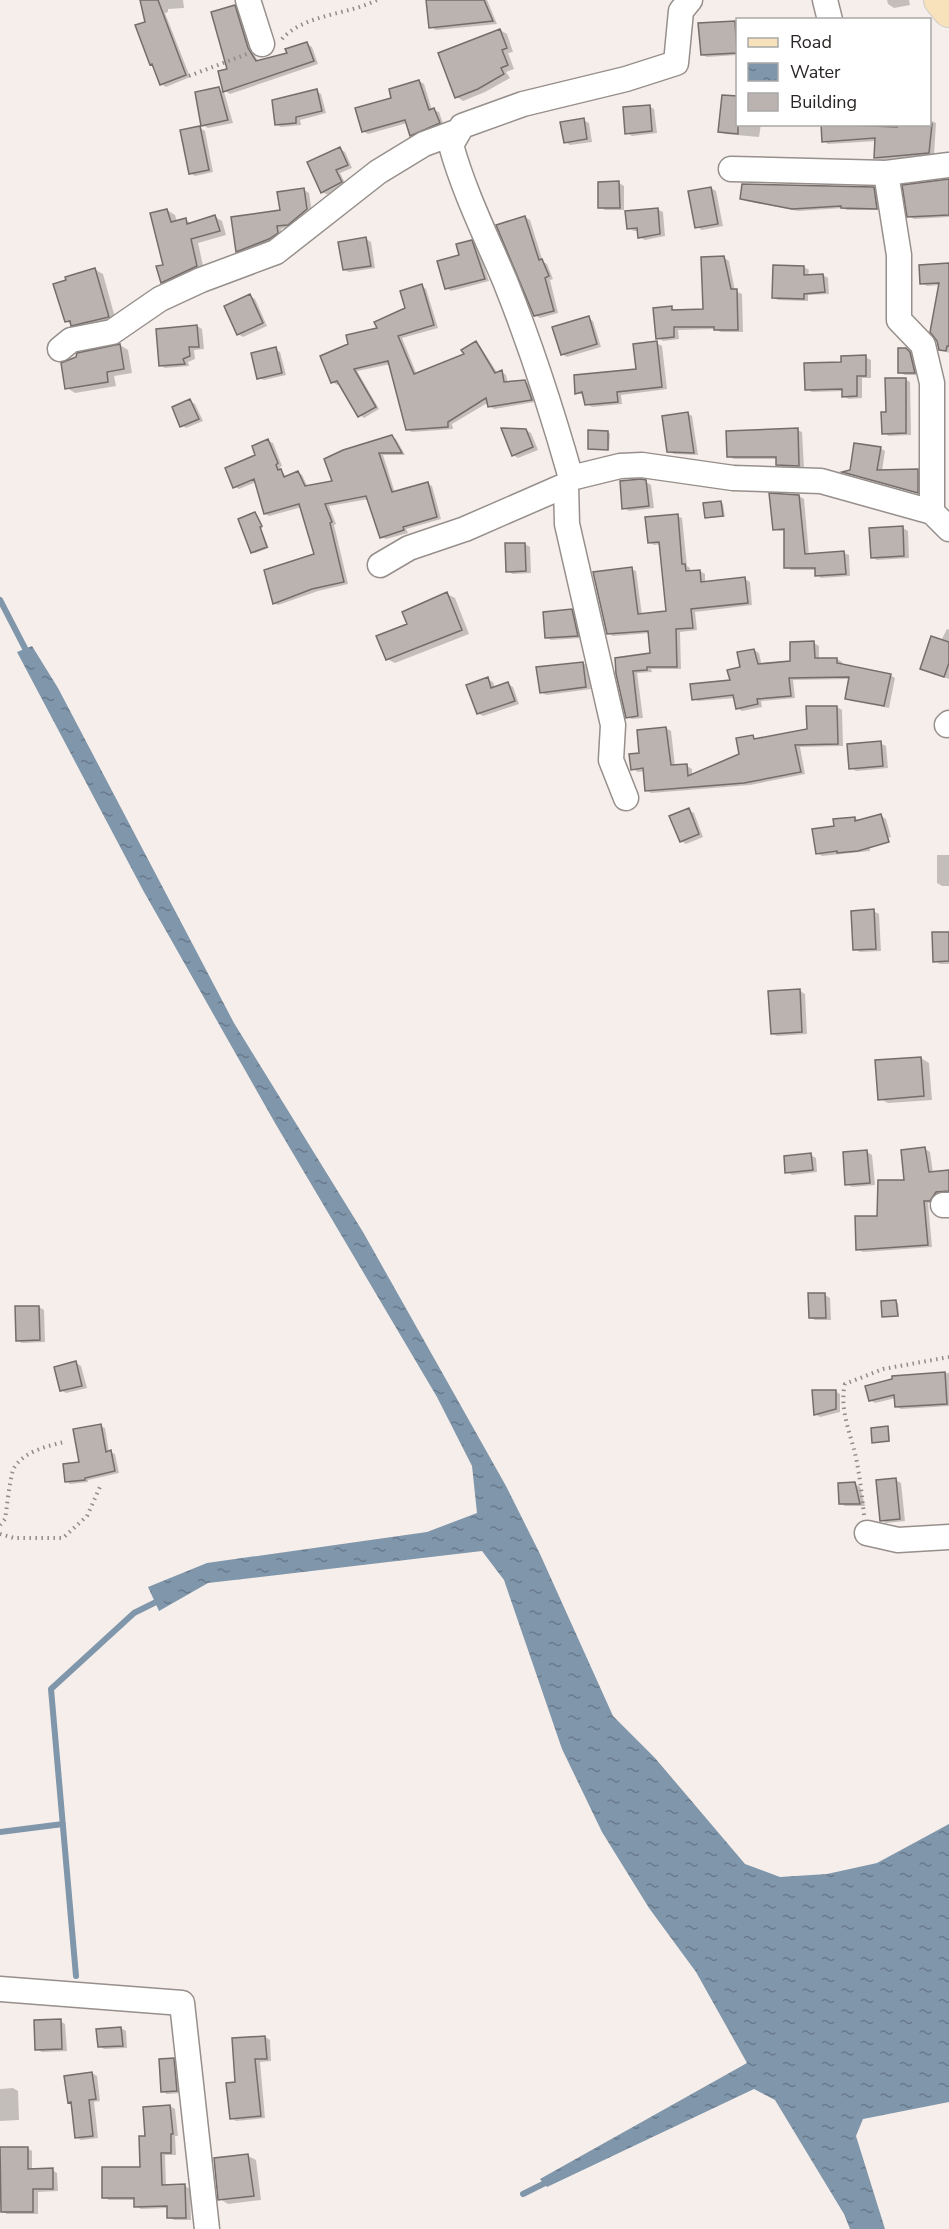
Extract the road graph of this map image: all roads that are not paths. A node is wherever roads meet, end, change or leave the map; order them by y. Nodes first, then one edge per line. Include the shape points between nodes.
1 (248, 0) edge
2 (690, 0) edge
3 (825, 0) edge
4 (940, 0) edge
5 (949, 11) edge
6 (830, 18) edge
7 (262, 44) dead end
8 (459, 131) junction
9 (949, 165) edge
10 (731, 169) dead end
11 (886, 173) junction
12 (60, 349) dead end
13 (568, 481) junction
14 (940, 520) edge
15 (380, 565) dead end
16 (626, 798) dead end
17 (867, 1533) road end
18 (949, 1537) edge
19 (0, 1989) edge
20 (207, 2229) edge

1 - 7 street
2 - 8 street via 681,11 676,63 523,104 462,126
3 - 6 street
4 - 5 main road
8 - 12 street via 424,144 378,172 276,252 160,299 112,332 71,340
8 - 13 street via 451,145 460,178 505,282 549,401
9 - 11 street
10 - 11 street
11 - 14 street via 899,255 899,320 923,345 932,383
13 - 14 street via 621,466 642,465 733,478 821,481
13 - 15 street via 465,529 409,548
13 - 16 street via 567,524 613,726 611,760
17 - 18 street via 898,1540
19 - 20 street via 183,2003

